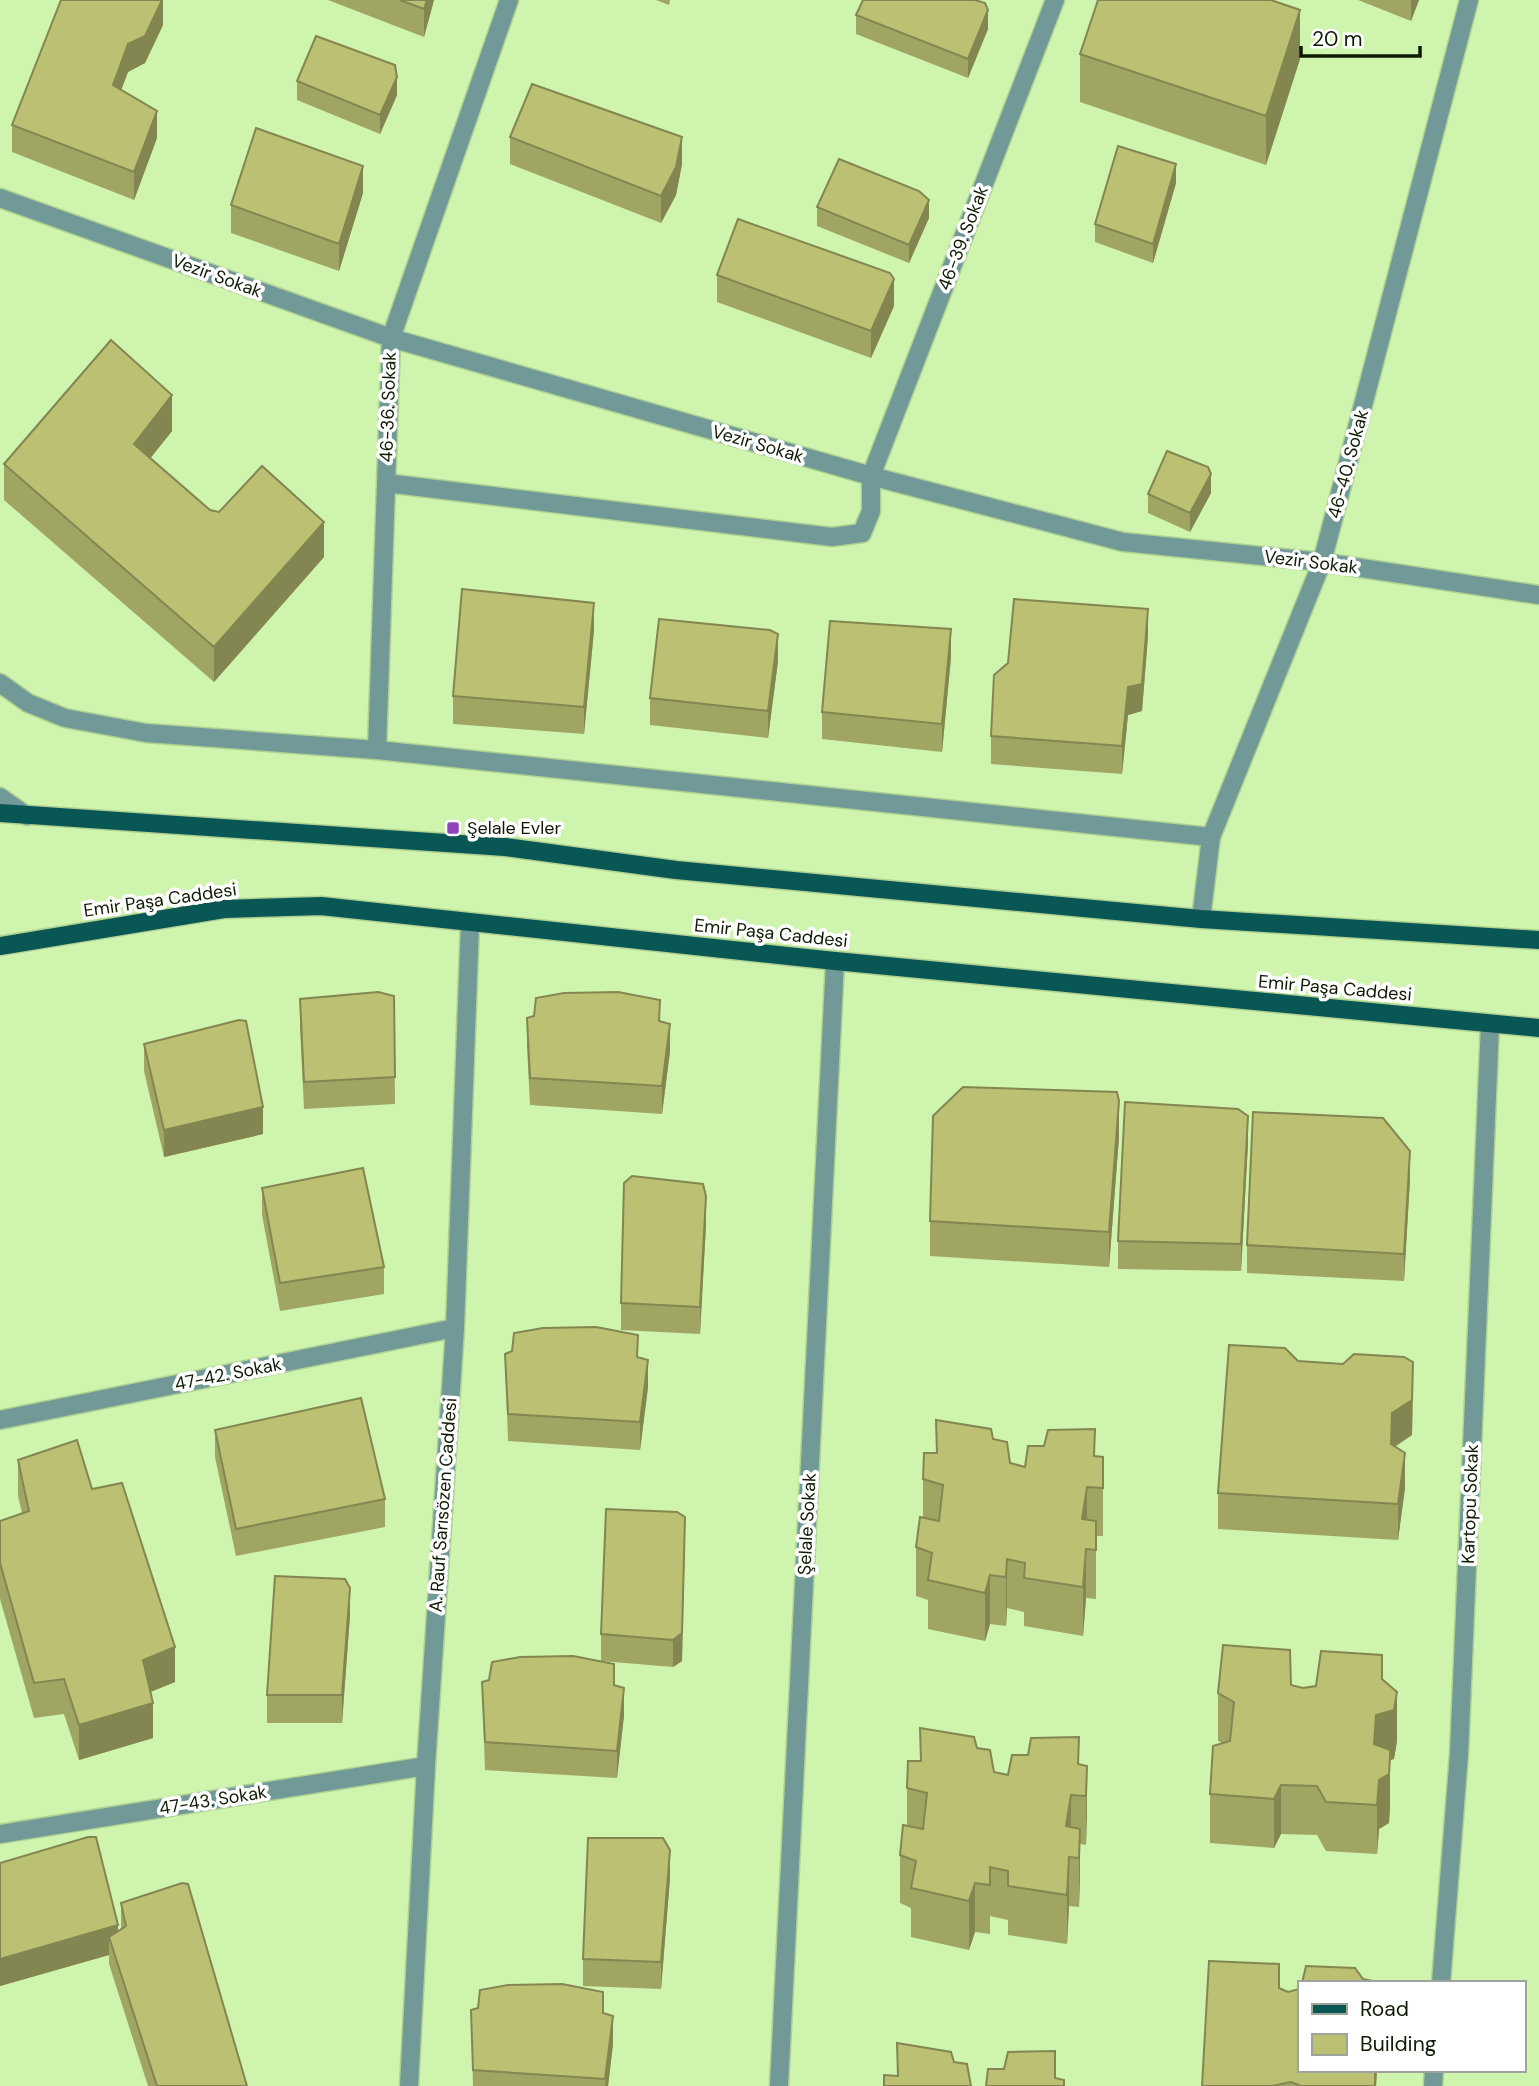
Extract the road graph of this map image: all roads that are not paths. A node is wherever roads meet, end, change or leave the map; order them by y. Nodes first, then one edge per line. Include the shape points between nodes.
1 (509, 0) edge
2 (1055, 0) edge
3 (1469, 0) edge
4 (0, 198) edge
5 (391, 338) junction
6 (871, 476) junction
7 (386, 483) junction
8 (1322, 562) junction
9 (1539, 596) edge
10 (0, 683) edge
11 (377, 750) junction
12 (0, 797) edge
13 (0, 813) edge
14 (27, 816) junction
15 (1211, 836) junction
16 (1201, 919) junction
17 (470, 923) junction
18 (1539, 940) edge
19 (0, 946) edge
20 (835, 961) junction
21 (1490, 1024) junction
22 (1539, 1028) edge
23 (455, 1328) junction
24 (0, 1420) edge
25 (426, 1766) junction
26 (0, 1834) edge
27 (1441, 1981) edge
28 (409, 2086) edge
29 (779, 2086) edge

1 - 5 street, 46-36. Sokak
2 - 6 street, 46-39. Sokak
3 - 8 street, 46-40. Sokak
4 - 5 street, Vezir Sokak
5 - 6 street, Vezir Sokak
5 - 7 street, 46-36. Sokak
6 - 7 street via 871,511 862,533 832,537
6 - 8 street, Vezir Sokak via 1123,542
7 - 11 street, 46-36. Sokak
8 - 9 street, Vezir Sokak
8 - 15 street, 46-40. Sokak
10 - 11 street via 65,718 146,733
11 - 15 street
12 - 14 street
13 - 14 main road
14 - 16 main road via 505,847 676,870
15 - 16 street, 46-40. Sokak
16 - 18 main road
17 - 19 main road, Emir Paşa Caddesi via 321,906 224,909
17 - 20 main road, Emir Paşa Caddesi
17 - 23 street, A. Rauf Sarısözen Caddesi
20 - 21 main road, Emir Paşa Caddesi
20 - 29 street, Şelale Sokak
21 - 22 main road, Emir Paşa Caddesi
21 - 27 street, Kartopu Sokak via 1459,1754
23 - 24 street, 47-42. Sokak
23 - 25 street, A. Rauf Sarısözen Caddesi
25 - 26 street, 47-43. Sokak
25 - 28 street, A. Rauf Sarısözen Caddesi

